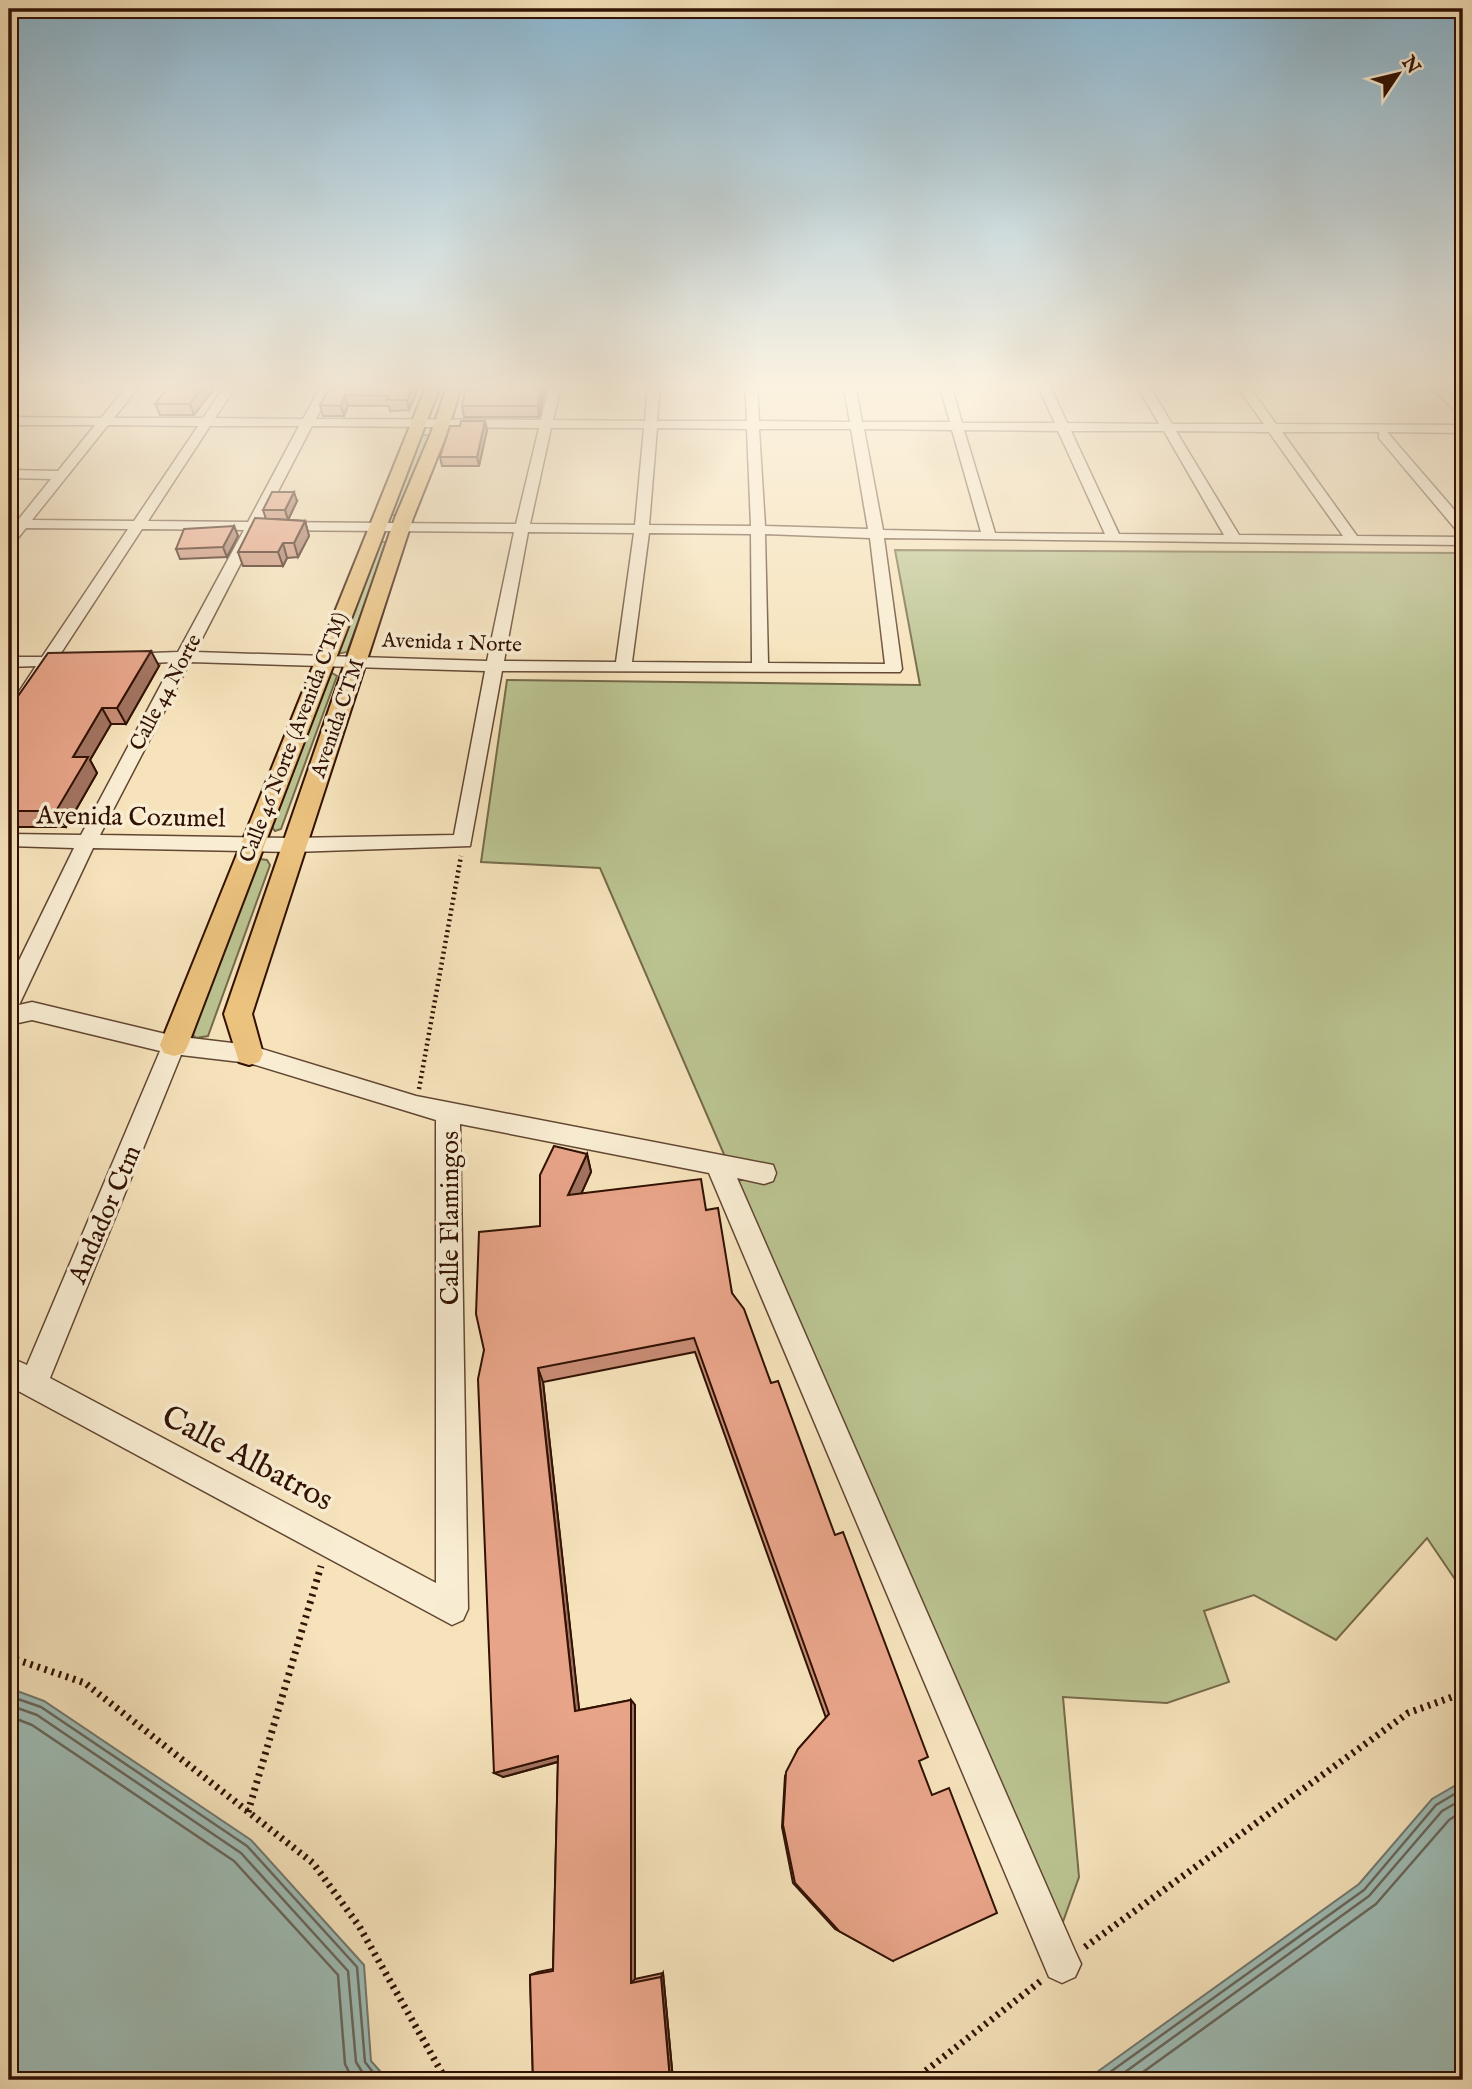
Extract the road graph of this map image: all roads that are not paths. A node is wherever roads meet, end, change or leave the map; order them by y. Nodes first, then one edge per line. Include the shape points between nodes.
1 (55, 481) edge
2 (167, 481) edge
3 (276, 481) edge
4 (402, 481) edge
5 (413, 481) edge
6 (533, 481) edge
7 (646, 481) edge
8 (756, 481) edge
9 (867, 481) edge
10 (974, 481) edge
11 (1088, 481) edge
12 (1200, 481) edge
13 (1311, 481) edge
14 (1423, 481) edge
15 (391, 523) junction
16 (15, 524) edge
17 (137, 525) junction
18 (252, 526) junction
19 (523, 528) junction
20 (642, 529) junction
21 (1463, 529) edge
22 (758, 530) junction
23 (876, 532) junction
24 (989, 537) junction
25 (1114, 538) junction
26 (1234, 539) junction
27 (9, 540) edge
28 (1353, 540) junction
29 (1463, 541) edge
30 (183, 657) junction
31 (114, 659) edge
32 (324, 659) junction
33 (86, 660) edge
34 (358, 660) junction
35 (9, 662) edge
36 (45, 662) junction
37 (494, 666) junction
38 (624, 667) junction
39 (760, 668) junction
40 (894, 669) joint
41 (9, 719) edge
42 (9, 840) edge
43 (463, 842) joint
44 (86, 843) junction
45 (252, 844) junction
46 (293, 845) junction
47 (9, 1003) edge
48 (9, 1016) edge
49 (174, 1045) junction
50 (249, 1054) junction
51 (448, 1112) junction
52 (718, 1164) junction
53 (764, 1173) dead end
54 (21, 1378) edge
55 (452, 1609) joint
56 (1062, 1964) road end

1 - 16 street
2 - 17 street
3 - 18 street, Calle 44 Norte
4 - 15 main road, Calle 46 Norte (Avenida CTM)
5 - 15 main road, Avenida CTM
6 - 19 street
7 - 20 street
8 - 22 street
9 - 23 street
10 - 24 street
11 - 25 street
12 - 26 street
13 - 28 street
14 - 21 street
15 - 18 street
15 - 19 street
15 - 32 main road, Calle 46 Norte (Avenida CTM)
15 - 34 main road, Avenida CTM
16 - 17 street
16 - 27 street
17 - 18 street
17 - 36 street
18 - 30 street, Calle 44 Norte
19 - 20 street
19 - 37 street
20 - 22 street
20 - 38 street
22 - 23 street
22 - 39 street
23 - 24 street
23 - 40 street
24 - 25 street
25 - 26 street
26 - 28 street
28 - 29 street
30 - 31 street, Avenida 1 Norte
30 - 32 street, Avenida 1 Norte
30 - 44 street, Calle 44 Norte
32 - 34 street, Avenida 1 Norte
32 - 45 main road, Calle 46 Norte (Avenida CTM)
33 - 36 street
34 - 37 street, Avenida 1 Norte
34 - 46 main road, Avenida CTM
35 - 36 street
36 - 41 street
37 - 38 street, Avenida 1 Norte
37 - 43 street
38 - 39 street, Avenida 1 Norte
39 - 40 street, Avenida 1 Norte
42 - 44 street, Avenida Cozumel
43 - 46 street, Avenida Cozumel
44 - 45 street, Avenida Cozumel
44 - 47 street, Calle 44 Norte
45 - 46 street, Avenida Cozumel
45 - 49 main road, Calle 46 Norte (Avenida CTM)
46 - 50 main road, Avenida CTM via 238,1014
48 - 49 street, Calle Flamingos via 32,1011
49 - 50 street, Calle Flamingos
49 - 54 street, Andador Ctm
50 - 51 street, Calle Flamingos
51 - 52 street
51 - 55 street, Calle Flamingos
52 - 53 street
52 - 56 street
54 - 55 street, Calle Albatros

